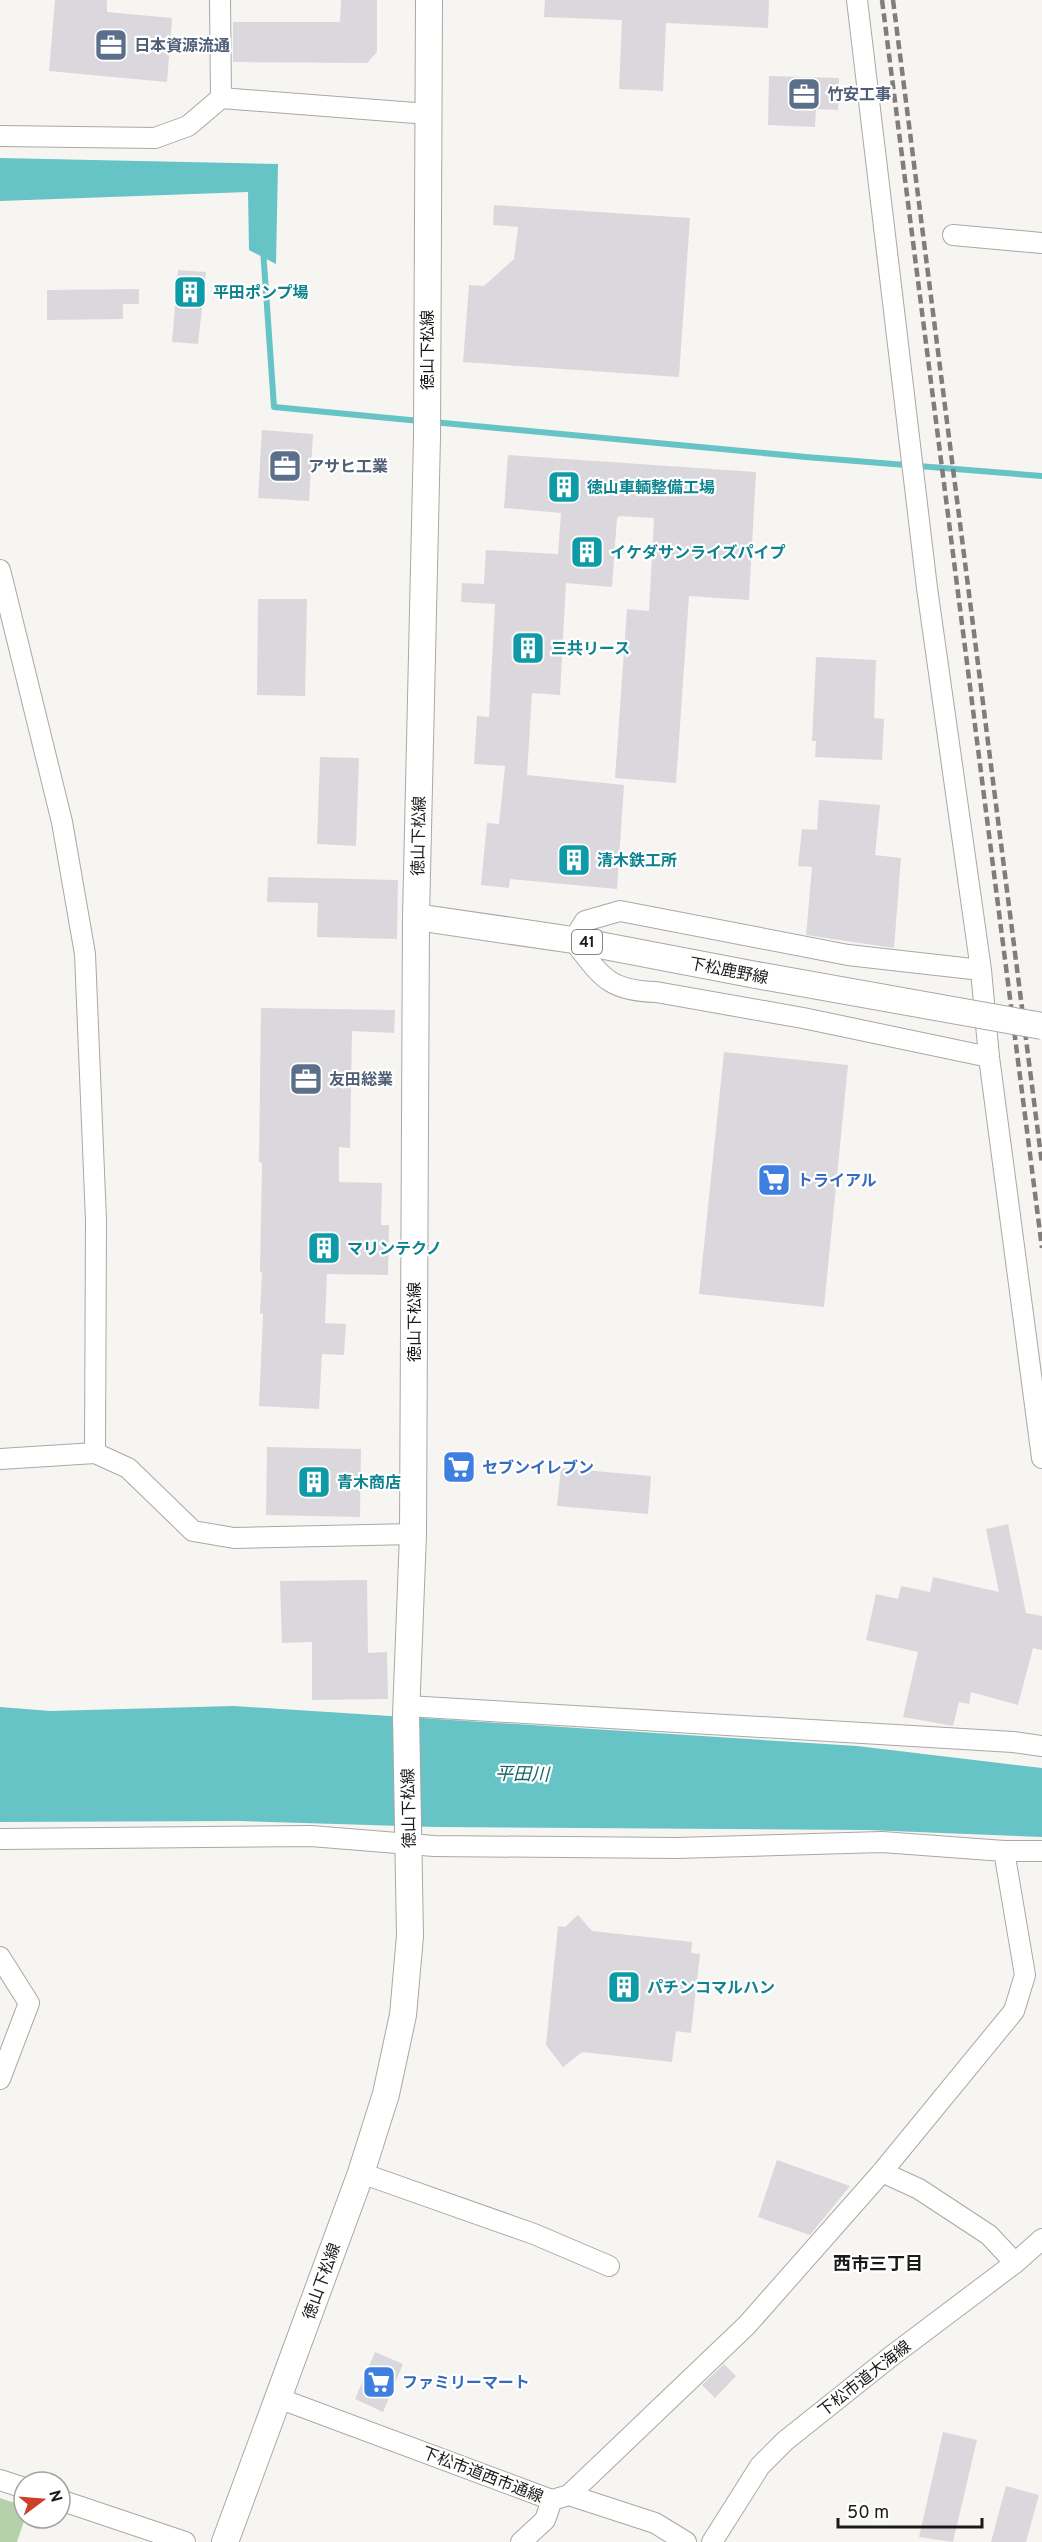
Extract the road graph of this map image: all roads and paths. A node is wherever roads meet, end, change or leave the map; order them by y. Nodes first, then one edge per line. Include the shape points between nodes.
1 (220, 0) edge
2 (429, 0) edge
3 (857, 0) edge
4 (221, 98) junction
5 (428, 114) junction
6 (0, 136) edge
7 (953, 235) dead end
8 (1042, 243) edge
9 (0, 570) edge
10 (416, 917) junction
11 (573, 940) junction
12 (981, 970) junction
13 (1042, 1026) edge
14 (989, 1057) junction
15 (94, 1453) junction
16 (1042, 1458) edge
17 (0, 1459) edge
18 (413, 1534) junction
19 (406, 1710) junction
20 (1042, 1746) edge
21 (0, 1839) edge
22 (408, 1839) junction
23 (1004, 1851) junction
24 (1042, 1851) edge
25 (0, 1957) edge
26 (0, 2079) edge
27 (882, 2172) junction
28 (361, 2173) junction
29 (1042, 2239) edge
30 (1015, 2264) junction
31 (609, 2266) dead end
32 (278, 2398) junction
33 (560, 2498) junction
34 (72, 2504) edge
35 (185, 2542) edge
36 (225, 2542) edge
37 (521, 2542) edge
38 (686, 2542) edge
39 (712, 2542) edge

1 - 4 street
2 - 5 main road, 徳山下松線
3 - 12 street via 927,588
4 - 5 street
4 - 6 street via 188,126 155,138
5 - 10 main road, 徳山下松線 via 427,437
7 - 8 street
9 - 15 street via 62,822 85,954 96,1220
10 - 11 main road, 下松鹿野線 / 41
10 - 18 main road, 徳山下松線
11 - 12 street via 585,921 620,911 848,955
11 - 13 main road, 下松鹿野線 / 41, bridge
11 - 14 street via 603,978 636,992 656,992 803,1018
12 - 14 street
14 - 16 street
15 - 17 street
15 - 18 street via 128,1468 193,1532 234,1538
18 - 19 main road, 徳山下松線
19 - 20 street
19 - 22 main road, 徳山下松線
21 - 22 street
22 - 23 street via 434,1846 676,1848 882,1842
22 - 28 main road, 徳山下松線 via 410,1936 403,2015 387,2094
23 - 24 street
23 - 27 street via 1025,1975 1014,2011
25 - 26 street via 29,2003
27 - 30 street via 919,2189 990,2235
27 - 33 street via 747,2325
28 - 31 street via 534,2234
28 - 32 main road, 徳山下松線
29 - 30 street, 下松市道大海線
30 - 39 street, 下松市道大海線 via 785,2441 760,2466
32 - 33 street, 下松市道西市通線
32 - 36 main road, 徳山下松線
33 - 37 street via 545,2520
33 - 38 street, 下松市道西市通線 via 655,2523
34 - 35 street

